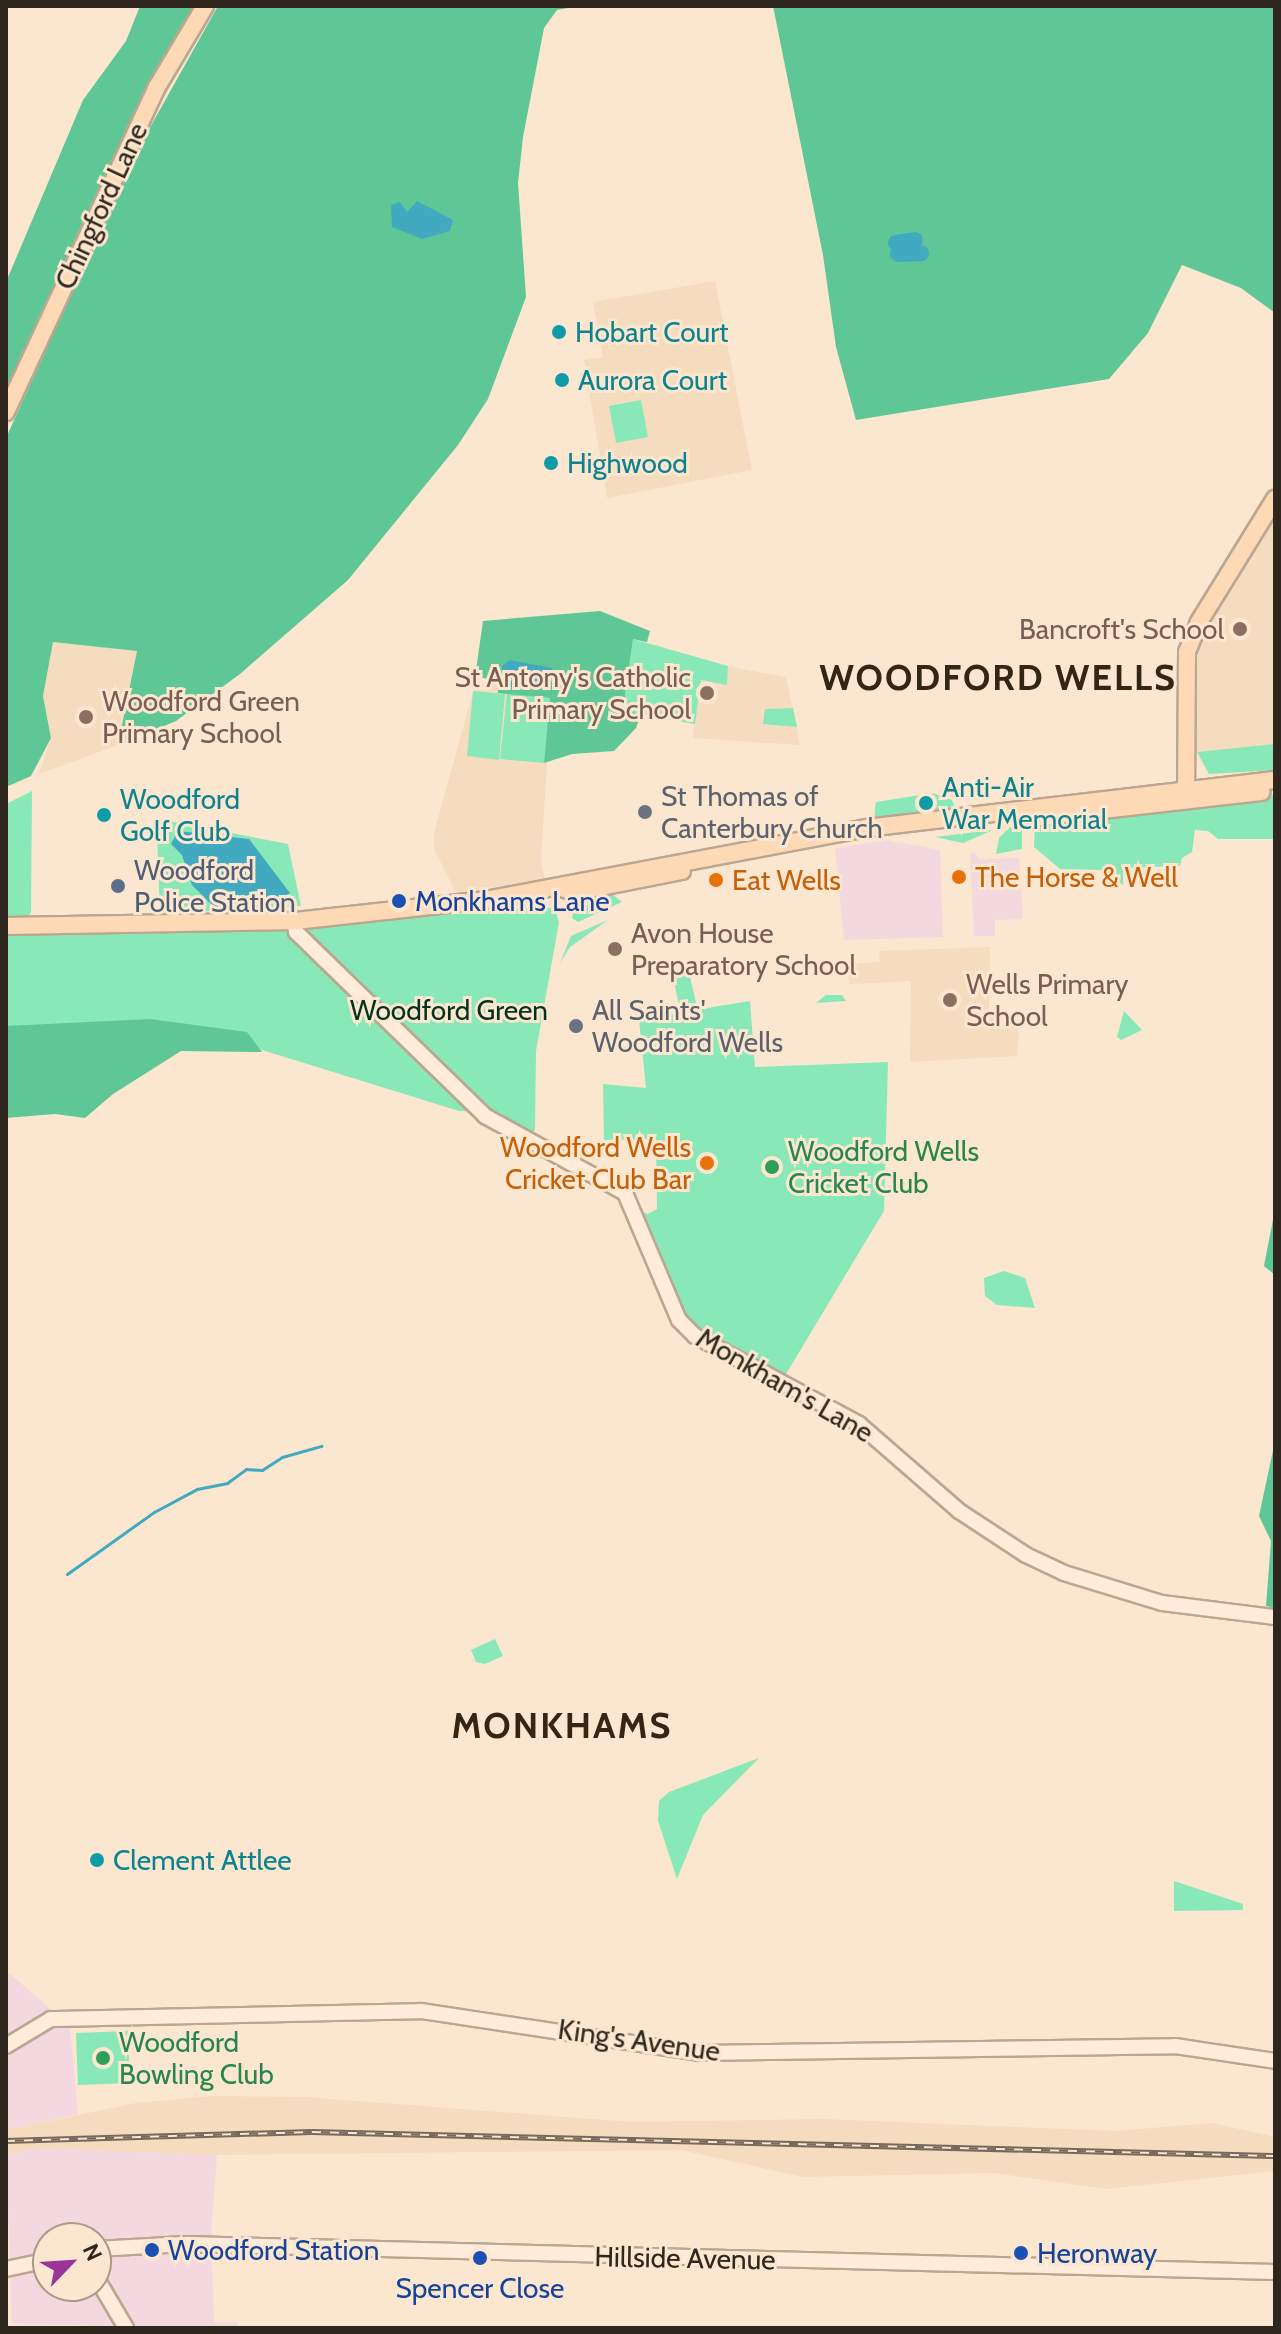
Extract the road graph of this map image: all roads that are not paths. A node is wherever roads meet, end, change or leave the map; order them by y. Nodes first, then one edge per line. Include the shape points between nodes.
1 (205, 6) edge
2 (6, 412) edge
3 (1275, 499) edge
4 (1275, 780) edge
5 (1275, 790) edge
6 (1186, 795) junction
7 (295, 921) junction
8 (6, 926) edge
9 (1275, 1617) edge
10 (6, 2046) edge
11 (1275, 2061) edge
12 (112, 2248) edge
13 (32, 2263) edge
14 (6, 2269) edge
15 (1275, 2272) edge
16 (111, 2302) edge
17 (126, 2328) edge

1 - 2 main road, Chingford Lane via 157,87
3 - 6 main road via 1199,622 1187,652
4 - 6 main road
5 - 6 main road
6 - 7 main road via 838,833 572,882 563,889
7 - 8 main road
7 - 9 street, Monkham's Lane via 296,932 485,1116 625,1193 679,1320 695,1336 871,1432 959,1511 1026,1555 1064,1573 1176,1607
10 - 11 street, King's Avenue via 51,2019 421,2011 698,2053 1175,2046
12 - 15 street, Hillside Avenue via 185,2244
13 - 14 street
16 - 17 street

